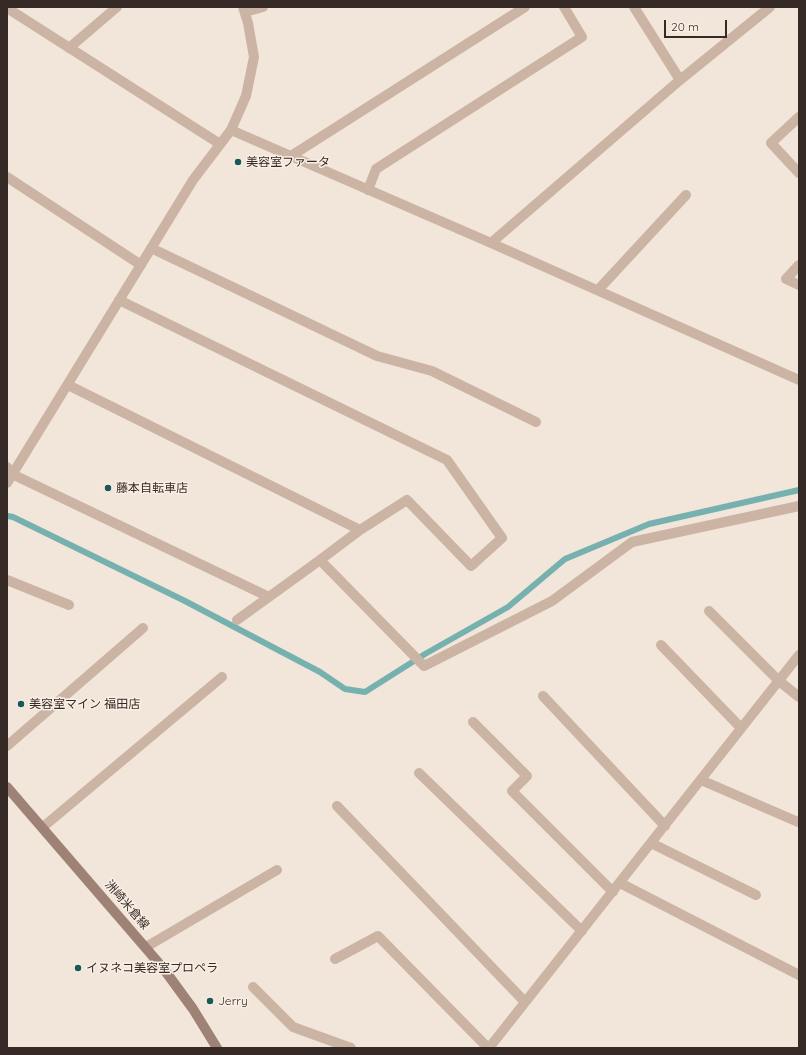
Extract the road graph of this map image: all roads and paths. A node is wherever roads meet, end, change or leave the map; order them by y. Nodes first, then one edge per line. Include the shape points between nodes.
1 (117, 7) edge
2 (264, 7) edge
3 (525, 7) edge
4 (564, 7) edge
5 (634, 7) edge
6 (770, 7) edge
7 (7, 8) edge
8 (244, 10) edge
9 (69, 48) junction
10 (680, 80) junction
11 (799, 117) edge
12 (231, 130) junction
13 (220, 144) junction
14 (291, 156) junction
15 (799, 174) edge
16 (7, 176) edge
17 (368, 190) junction
18 (686, 195) dead end
19 (491, 243) junction
20 (151, 248) junction
21 (141, 265) junction
22 (799, 265) edge
23 (799, 285) edge
24 (598, 290) junction
25 (119, 300) junction
26 (799, 380) edge
27 (68, 385) junction
28 (536, 422) dead end
29 (9, 475) edge
30 (799, 506) edge
31 (360, 530) junction
32 (320, 560) junction
33 (7, 580) edge
34 (269, 597) junction
35 (69, 605) dead end
36 (709, 611) dead end
37 (236, 620) dead end
38 (143, 628) dead end
39 (662, 645) dead end
40 (799, 655) edge
41 (222, 677) dead end
42 (779, 681) junction
43 (543, 696) dead end
44 (799, 697) edge
45 (473, 722) dead end
46 (742, 728) junction
47 (7, 746) edge
48 (419, 773) dead end
49 (701, 780) junction
50 (7, 787) edge
51 (337, 806) dead end
52 (798, 822) edge
53 (665, 826) junction
54 (43, 827) junction
55 (651, 843) junction
56 (277, 870) dead end
57 (620, 883) junction
58 (613, 892) junction
59 (756, 895) dead end
60 (582, 931) junction
61 (146, 947) junction
62 (335, 959) dead end
63 (799, 975) edge
64 (253, 987) dead end
65 (525, 1002) junction
66 (217, 1048) edge
67 (350, 1048) edge
68 (489, 1048) edge

1 - 9 street
2 - 8 street
3 - 14 street
4 - 17 street via 582,37 376,169
5 - 10 street
6 - 10 street
7 - 9 street
8 - 12 street via 254,57 246,96
9 - 13 street
10 - 19 street
11 - 15 street via 771,143
12 - 13 street
12 - 14 street
13 - 20 street via 192,180
14 - 17 street
16 - 21 street
17 - 19 street
18 - 24 street
19 - 24 street
20 - 21 street
20 - 28 street via 377,356 432,371
21 - 25 street
22 - 23 street via 786,279
24 - 26 street
25 - 27 street
25 - 31 street via 447,460 502,538 471,566 407,500
27 - 29 street
27 - 31 street
29 - 34 street
30 - 32 street via 632,542 552,601 424,666
31 - 32 street
32 - 34 street
33 - 35 street
34 - 37 street
36 - 42 street
38 - 47 street
39 - 46 street
40 - 42 street
41 - 54 street
42 - 44 street
42 - 46 street
43 - 53 street
45 - 58 street via 527,776 512,790
46 - 49 street
48 - 60 street
49 - 52 street
49 - 53 street
50 - 54 main road, 洲崎米倉線
51 - 65 street
53 - 55 street
54 - 61 main road, 洲崎米倉線
55 - 57 street
55 - 59 street
56 - 61 street
57 - 58 street
57 - 63 street
58 - 60 street
60 - 65 street
61 - 66 main road, 洲崎米倉線 via 193,1009
62 - 68 street via 378,936
64 - 67 street via 293,1027
65 - 68 street

